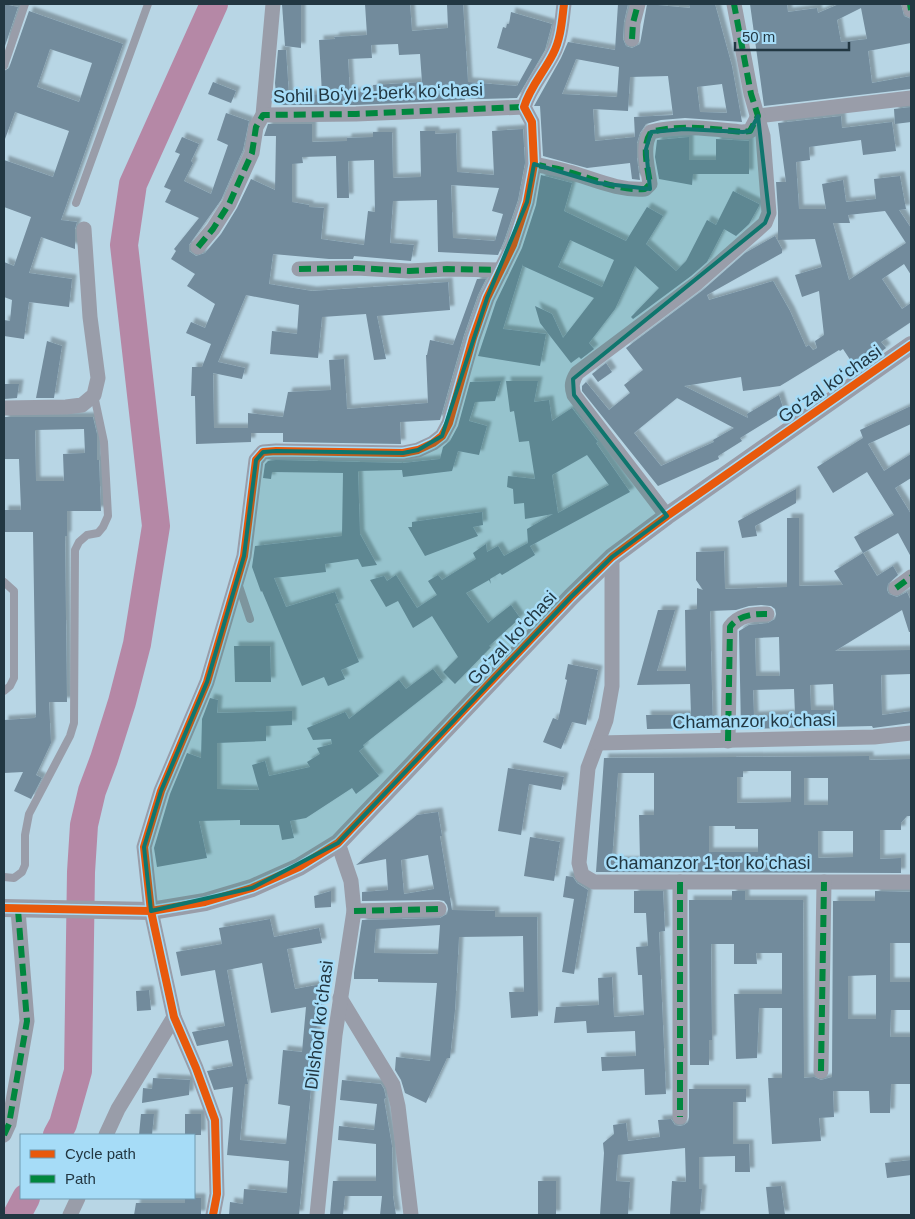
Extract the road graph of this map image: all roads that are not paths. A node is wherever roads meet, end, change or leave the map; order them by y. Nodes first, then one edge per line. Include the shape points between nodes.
1 (25, 4) edge
2 (148, 4) edge
3 (273, 4) edge
4 (564, 4) edge
5 (638, 4) edge
6 (734, 4) edge
7 (910, 4) edge
8 (911, 10) edge
9 (632, 39) dead end
10 (4, 66) edge
11 (911, 98) edge
12 (524, 107) junction
13 (263, 115) junction
14 (758, 116) junction
15 (534, 164) junction
16 (76, 203) dead end
17 (84, 228) dead end
18 (198, 247) dead end
19 (299, 269) dead end
20 (501, 270) junction
21 (911, 345) edge
22 (94, 395) junction
23 (4, 408) edge
24 (667, 516) junction
25 (612, 557) junction
26 (911, 576) edge
27 (237, 578) junction
28 (4, 582) edge
29 (896, 588) dead end
30 (767, 614) dead end
31 (250, 619) dead end
32 (4, 690) edge
33 (911, 733) edge
34 (728, 741) junction
35 (598, 743) junction
36 (338, 843) junction
37 (4, 878) edge
38 (680, 882) junction
39 (824, 882) junction
40 (911, 882) edge
41 (11, 909) edge
42 (439, 909) dead end
43 (354, 911) junction
44 (151, 912) junction
45 (340, 998) junction
46 (174, 1017) junction
47 (821, 1071) dead end
48 (680, 1117) dead end
49 (106, 1134) edge
50 (4, 1135) edge
51 (78, 1199) edge
52 (70, 1215) edge
53 (213, 1215) edge
54 (317, 1215) edge
55 (411, 1215) edge

1 - 10 lane
2 - 16 lane
3 - 13 street
4 - 12 street via 554,53
5 - 9 street
6 - 14 street
7 - 8 street
11 - 14 street
12 - 13 street, Sohil Boʻyi 2-berk koʻchasi
12 - 15 street via 532,122
13 - 18 street, Sohil Boʻyi 2-berk koʻchasi via 256,127 252,153 230,204
14 - 15 street via 750,130 742,132 684,128 651,132 646,149 650,184 645,189 598,182
14 - 24 street via 763,136 769,214 765,223 697,283 573,379 574,395
15 - 20 street via 528,202
17 - 22 street via 98,378
19 - 20 street
20 - 27 street via 487,298 449,423 442,436 418,450 403,453 263,452 256,460 244,556
21 - 24 street, Goʻzal koʻchasi
22 - 23 street via 82,405
22 - 37 lane via 104,442 108,516 104,527 98,533 87,535 75,550 74,723 29,814 24,836 25,866 14,878
24 - 25 street, Goʻzal koʻchasi
25 - 35 street via 612,686
25 - 36 street, Goʻzal koʻchasi
26 - 29 street
27 - 31 lane
27 - 44 street via 207,682 161,791 144,847
28 - 32 lane via 14,591 14,678
30 - 34 street via 750,614 736,620 730,627
33 - 34 street, Chamanzor koʻchasi via 874,738
34 - 35 street, Chamanzor koʻchasi
35 - 38 street, Chamanzor 1-tor koʻchasi via 588,768 579,863 582,875 594,882
36 - 43 street, Dilshod koʻchasi via 351,881
36 - 44 street, Goʻzal koʻchasi via 299,867 252,888 205,902
38 - 39 street, Chamanzor 1-tor koʻchasi
38 - 48 street
39 - 40 street, Chamanzor 1-tor koʻchasi
39 - 47 street
41 - 44 street, Goʻzal koʻchasi
41 - 50 street via 27,1021 9,1124
42 - 43 street
43 - 45 street, Dilshod koʻchasi
44 - 46 street
45 - 54 street, Dilshod koʻchasi
45 - 55 street via 393,1085
46 - 49 street
46 - 53 street via 215,1120 217,1194
51 - 52 street

